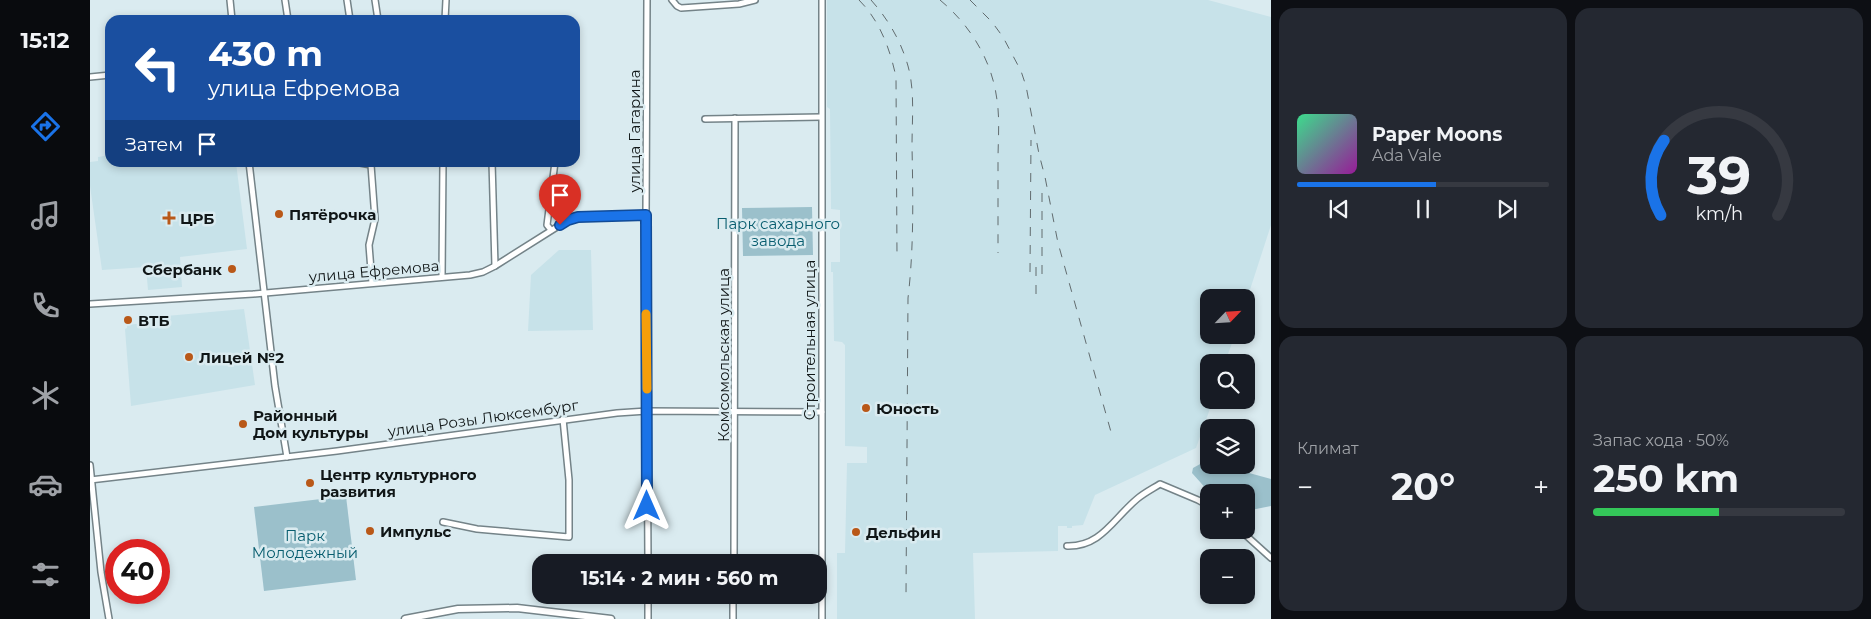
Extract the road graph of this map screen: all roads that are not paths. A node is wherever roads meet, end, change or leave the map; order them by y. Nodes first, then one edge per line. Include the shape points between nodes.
1 (230, 0) edge
2 (285, 0) edge
3 (347, 0) edge
4 (375, 0) edge
5 (446, 0) edge
6 (647, 0) edge
7 (672, 0) edge
8 (755, 0) edge
9 (822, 0) edge
10 (232, 15) edge
11 (287, 15) edge
12 (349, 15) edge
13 (377, 15) edge
14 (445, 15) edge
15 (105, 76) edge
16 (90, 78) edge
17 (821, 117) junction
18 (735, 118) junction
19 (705, 119) dead end
20 (250, 167) edge
21 (371, 167) edge
22 (443, 167) edge
23 (492, 167) edge
24 (554, 167) edge
25 (646, 215) junction
26 (551, 230) junction
27 (494, 266) junction
28 (442, 277) junction
29 (372, 284) junction
30 (263, 292) junction
31 (90, 304) edge
32 (647, 411) junction
33 (735, 411) junction
34 (822, 412) junction
35 (563, 420) junction
36 (286, 457) junction
37 (90, 465) edge
38 (91, 480) edge
39 (1200, 501) edge
40 (443, 522) dead end
41 (1250, 539) edge
42 (1066, 546) dead end
43 (648, 554) edge
44 (734, 554) edge
45 (1271, 558) edge
46 (648, 604) edge
47 (733, 604) edge
48 (109, 619) edge
49 (405, 619) edge
50 (611, 619) edge
51 (648, 619) edge
52 (733, 619) edge
53 (822, 619) edge

1 - 10 street
2 - 11 street
3 - 12 street
4 - 13 street
5 - 14 street
6 - 25 street, улица Гагарина
7 - 8 street via 681,8
9 - 17 street, Строительная улица
15 - 16 street
17 - 18 street
17 - 34 street, Строительная улица
18 - 19 street
18 - 33 street, Комсомольская улица
20 - 30 street
21 - 29 street via 375,219 369,245
22 - 28 street
23 - 27 street
24 - 26 street via 548,226
25 - 26 street, улица Ефремова via 578,217
25 - 32 street, улица Гагарина
26 - 27 street, улица Ефремова
27 - 28 street, улица Ефремова via 470,275
28 - 29 street, улица Ефремова
29 - 30 street, улица Ефремова
30 - 31 street, улица Ефремова
30 - 36 street
32 - 33 street, улица Розы Люксембург
32 - 35 street, улица Розы Люксембург
32 - 43 street, улица Гагарина
33 - 34 street, улица Розы Люксембург
33 - 44 street, Комсомольская улица
34 - 53 street, Строительная улица
35 - 36 street, улица Розы Люксембург
35 - 40 street via 569,480 569,537 477,529
36 - 38 street, улица Розы Люксембург
37 - 38 street
38 - 48 street
39 - 42 street via 1160,484 1136,500 1094,541
41 - 45 street
46 - 51 street
47 - 52 street
49 - 50 main road via 458,609 517,608

